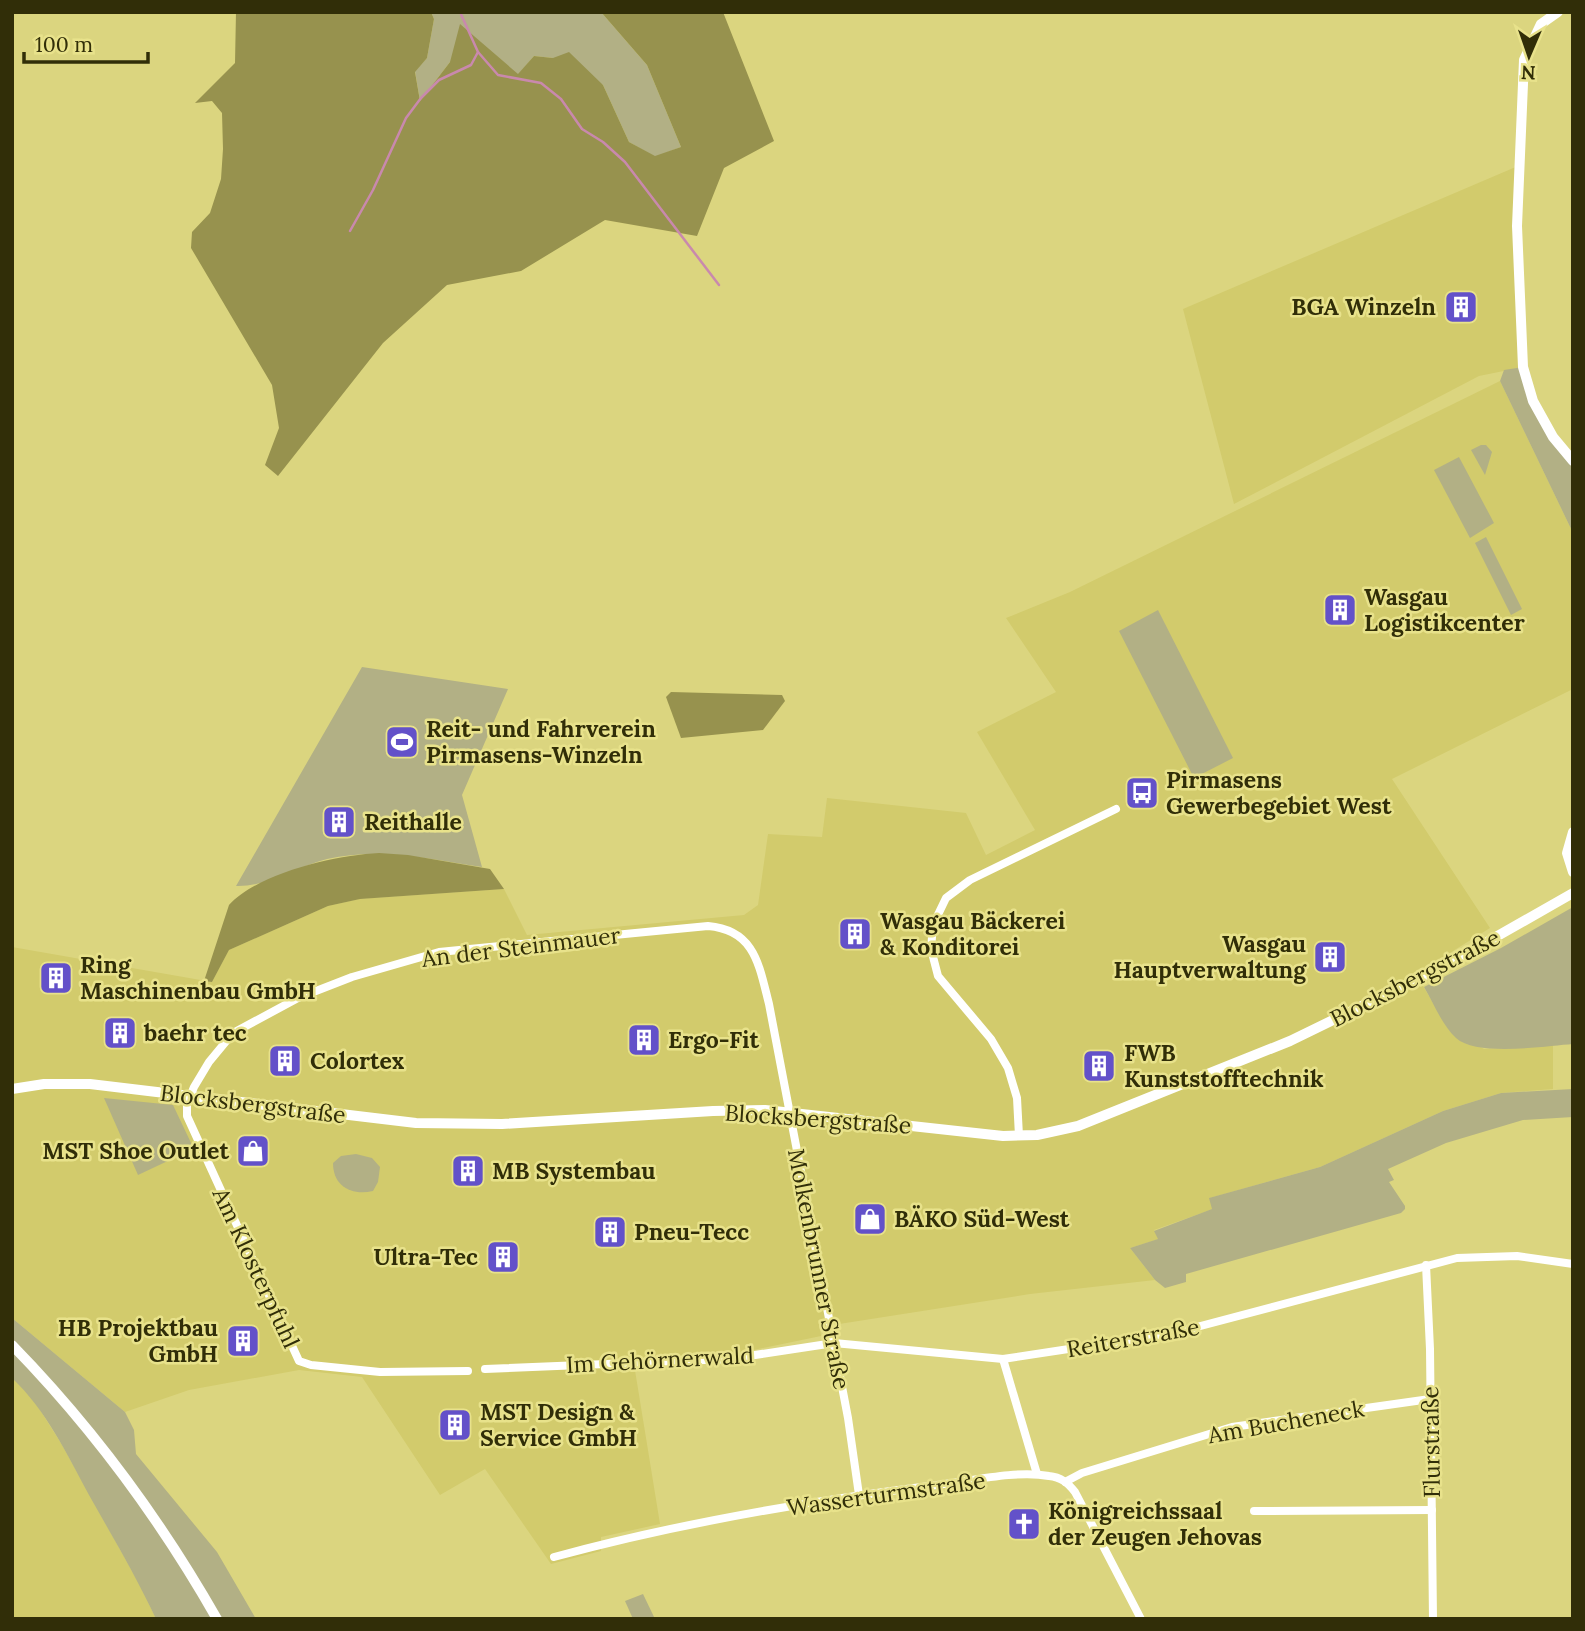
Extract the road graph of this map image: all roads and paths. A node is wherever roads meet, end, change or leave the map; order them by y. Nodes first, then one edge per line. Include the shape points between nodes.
1 (1558, 12) edge
2 (1573, 461) edge
3 (1116, 809) dead end
4 (1573, 832) edge
5 (1573, 872) edge
6 (1573, 893) edge
7 (731, 930) joint
8 (12, 1089) edge
9 (190, 1096) junction
10 (788, 1112) junction
11 (1019, 1136) junction
12 (1573, 1264) edge
13 (1426, 1265) junction
14 (834, 1343) junction
15 (12, 1345) edge
16 (1003, 1359) junction
17 (485, 1369) dead end
18 (468, 1371) dead end
19 (1430, 1399) junction
20 (1037, 1474) junction
21 (1065, 1482) junction
22 (859, 1495) junction
23 (1432, 1510) junction
24 (1255, 1511) dead end
25 (554, 1557) dead end
26 (217, 1619) edge
27 (1141, 1619) edge
28 (1433, 1619) edge

1 - 2 street via 1541,24 1524,60 1517,226 1523,367 1533,401
3 - 11 street via 970,880 946,898 933,925 931,949 939,976 991,1039 1008,1068 1017,1098
4 - 5 street via 1567,853
6 - 11 main road, Blocksbergstraße via 1450,963 1290,1041 1078,1126
7 - 9 street, An der Steinmauer via 708,926 525,942 439,952 376,969 298,998 233,1033
7 - 10 street, Molkenbrunner Straße via 754,953 769,1004
8 - 9 main road, Blocksbergstraße via 90,1084
9 - 10 main road, Blocksbergstraße via 449,1125
9 - 18 street, Am Klosterpfuhl via 188,1122 299,1361 380,1372
10 - 11 main road, Blocksbergstraße
10 - 14 street, Molkenbrunner Straße
12 - 13 street, Reiterstraße via 1485,1256
13 - 16 street, Reiterstraße via 1183,1331
13 - 19 street, Flurstraße
14 - 16 street, Reiterstraße
14 - 17 street, Im Gehörnerwald via 729,1360
14 - 22 street, Molkenbrunner Straße
15 - 26 main road via 115,1463
16 - 20 street
19 - 21 street, Am Bucheneck via 1232,1427
19 - 23 street, Flurstraße
20 - 21 street, Wasserturmstraße
20 - 22 street, Wasserturmstraße
21 - 27 street via 1075,1492
22 - 25 street, Wasserturmstraße via 658,1531
23 - 24 street
23 - 28 street, Flurstraße

